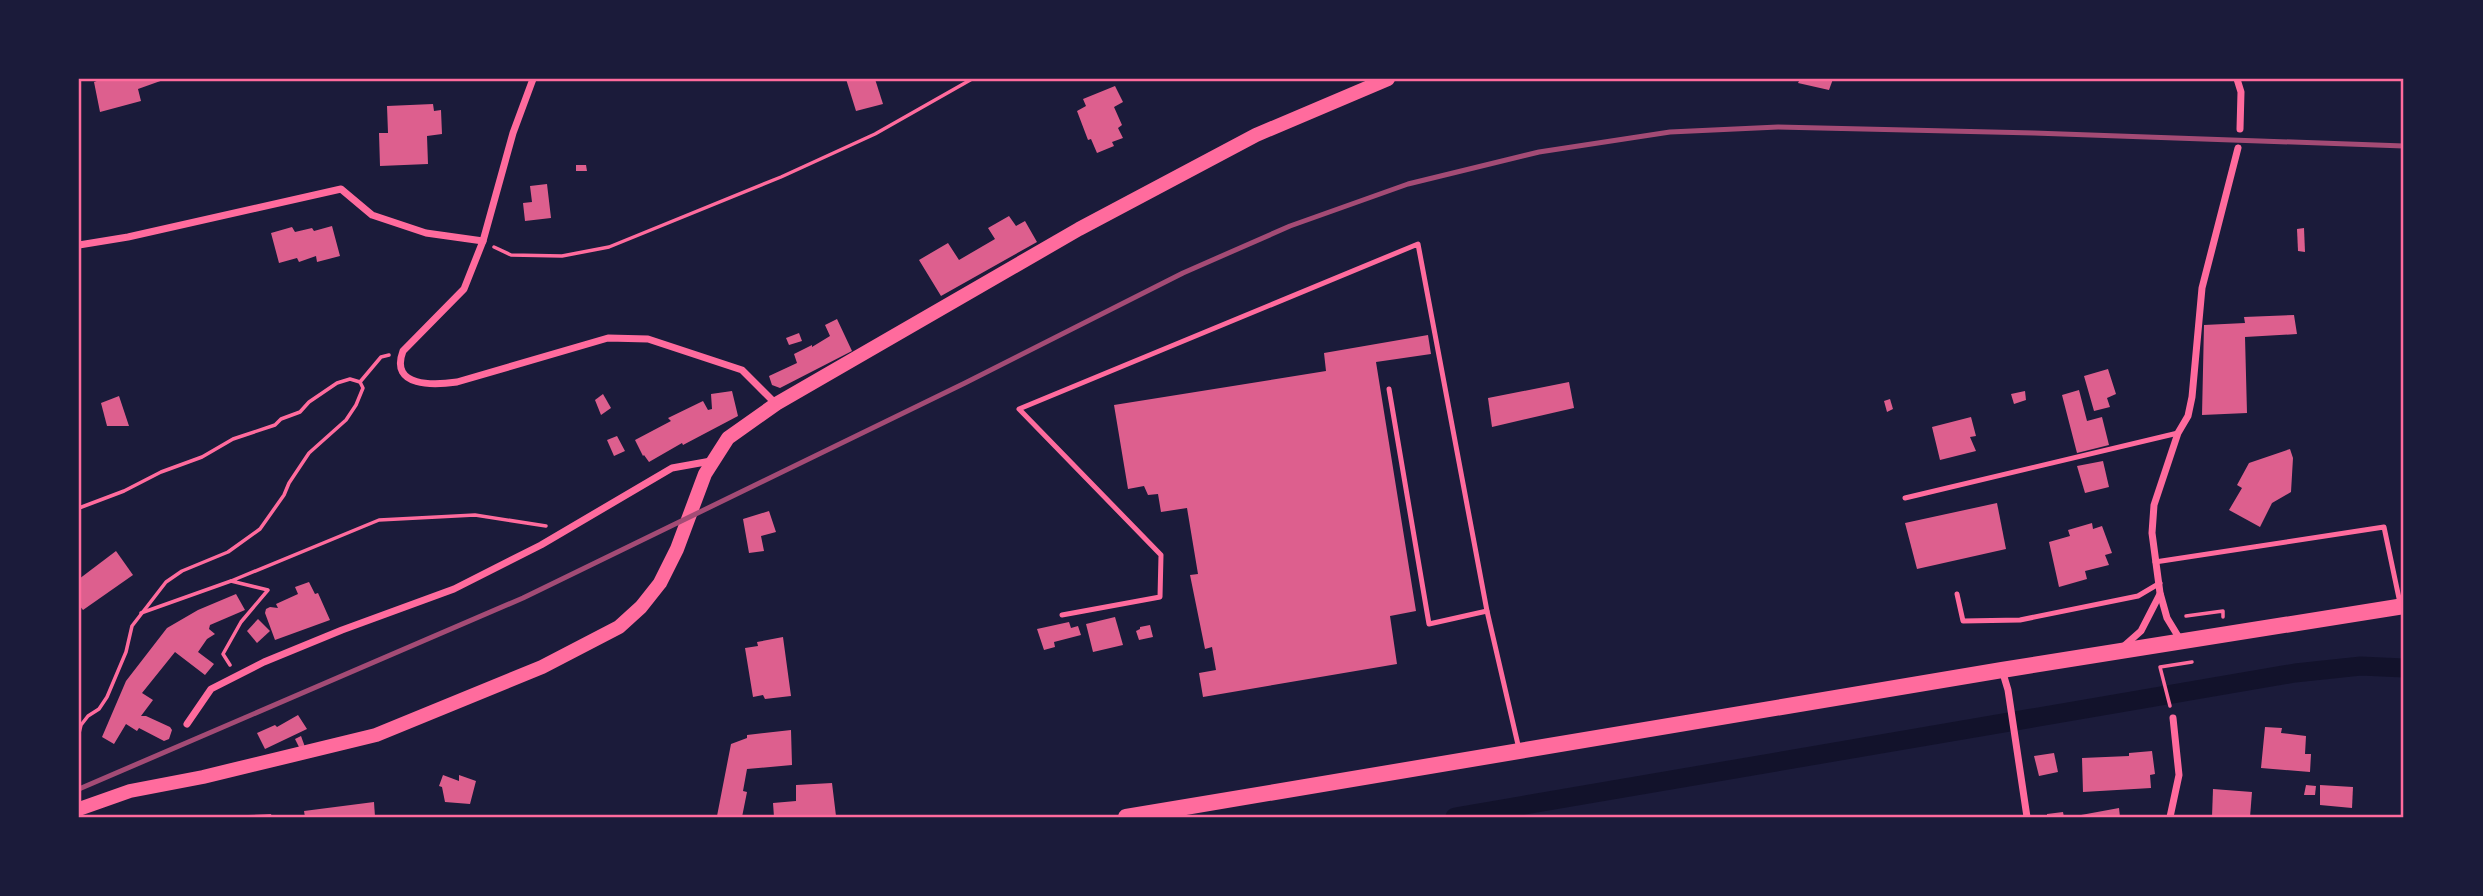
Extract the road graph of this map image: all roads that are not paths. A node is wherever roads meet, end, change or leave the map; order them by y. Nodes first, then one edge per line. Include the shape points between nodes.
1 (533, 79) edge
2 (1388, 79) edge
3 (2237, 79) edge
4 (2240, 129) dead end
5 (2238, 148) dead end
6 (483, 241) junction
7 (79, 245) edge
8 (1389, 389) dead end
9 (776, 404) junction
10 (2178, 433) junction
11 (714, 460) junction
12 (1905, 498) dead end
13 (2155, 562) junction
14 (2160, 583) junction
15 (2160, 593) junction
16 (1957, 594) dead end
17 (2403, 606) edge
18 (1487, 611) junction
19 (1062, 615) dead end
20 (2182, 642) junction
21 (2118, 651) junction
22 (2002, 670) junction
23 (2173, 718) road end
24 (187, 724) dead end
25 (1519, 752) junction
26 (79, 809) edge
27 (1126, 817) edge
28 (2027, 817) edge
29 (2170, 817) edge

1 - 6 street
2 - 9 main road via 1256,135 1079,229
3 - 4 street
5 - 10 street via 2202,288 2192,397
6 - 7 street via 425,233 372,215 341,189
6 - 9 street via 464,289 403,351 401,368 408,378 419,383 457,382 608,338 648,339 742,370
8 - 18 lane via 1429,624
9 - 11 main road via 728,438
10 - 12 lane
10 - 13 street via 2154,505
11 - 24 street via 672,468 541,545 454,589 236,676 211,689
11 - 26 main road via 660,583 619,627 542,667 376,735 130,791
13 - 14 street
13 - 17 lane via 2384,527
14 - 15 street
14 - 16 lane via 2138,596 2020,620 1963,621
15 - 20 street via 2167,618
15 - 21 street via 2141,631
17 - 20 main road
18 - 19 lane via 1418,244 1019,409 1161,555 1160,597
18 - 25 lane
20 - 21 main road
21 - 22 main road
22 - 25 main road
22 - 28 street
23 - 29 street via 2179,775
25 - 27 main road

